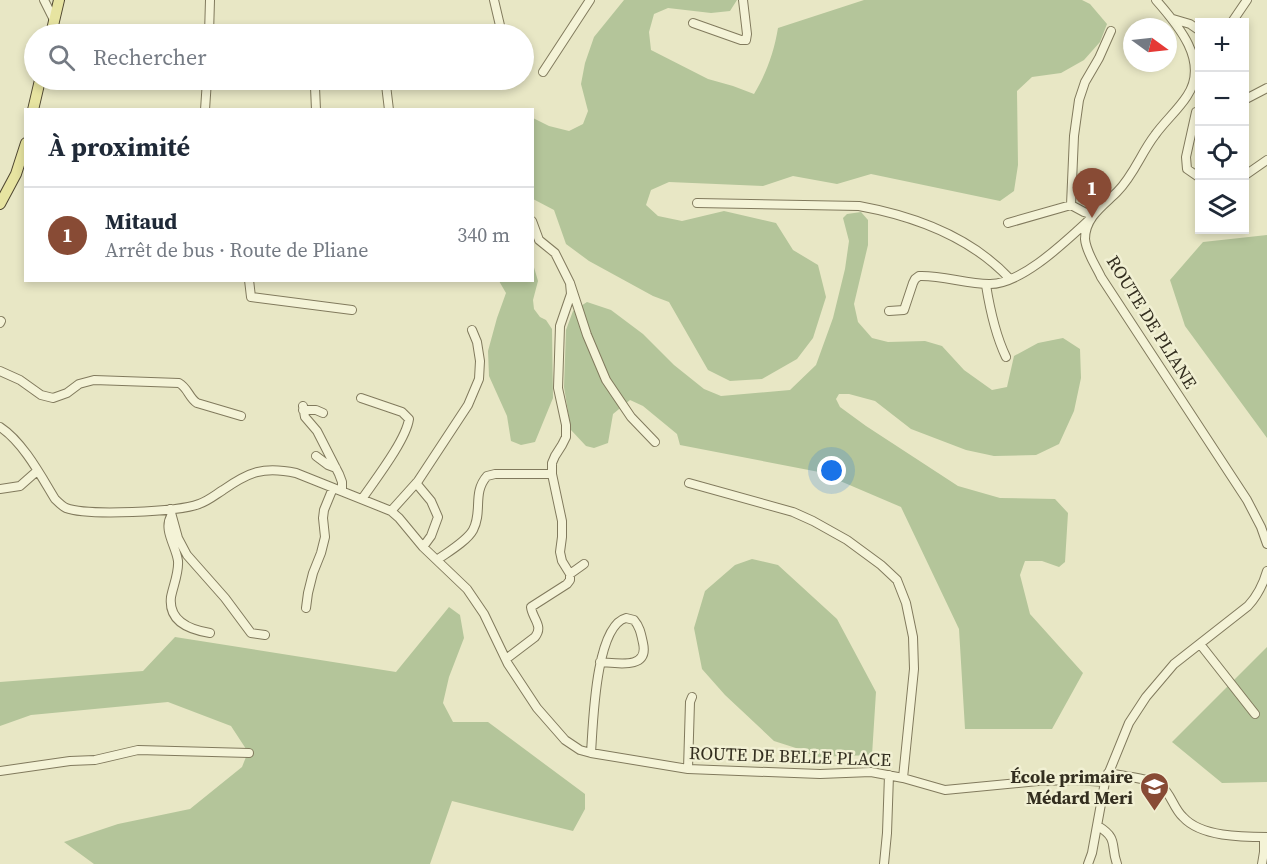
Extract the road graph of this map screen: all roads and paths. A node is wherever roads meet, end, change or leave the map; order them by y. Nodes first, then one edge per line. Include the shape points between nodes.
1 (44, 0) edge
2 (59, 0) edge
3 (210, 0) edge
4 (494, 0) edge
5 (590, 0) edge
6 (743, 0) edge
7 (1156, 0) edge
8 (1247, 0) edge
9 (1172, 18) edge
10 (1235, 18) edge
11 (54, 20) junction
12 (1177, 20) edge
13 (693, 23) dead end
14 (53, 24) edge
15 (209, 24) edge
16 (500, 24) edge
17 (1177, 25) edge
18 (1195, 28) edge
19 (1111, 31) dead end
20 (543, 72) dead end
21 (1267, 88) edge
22 (38, 90) edge
23 (207, 90) edge
24 (315, 90) edge
25 (387, 90) edge
26 (1249, 98) edge
27 (1180, 106) junction
28 (33, 108) edge
29 (206, 108) edge
30 (316, 108) edge
31 (389, 108) edge
32 (1195, 111) edge
33 (1195, 123) edge
34 (24, 149) edge
35 (1267, 160) edge
36 (1249, 173) edge
37 (1195, 175) edge
38 (697, 203) dead end
39 (0, 204) edge
40 (1071, 205) junction
41 (1093, 217) junction
42 (1008, 223) dead end
43 (534, 226) edge
44 (1010, 279) junction
45 (249, 282) edge
46 (570, 283) junction
47 (986, 285) junction
48 (352, 310) dead end
49 (889, 311) dead end
50 (472, 330) dead end
51 (1006, 357) dead end
52 (0, 370) edge
53 (361, 398) dead end
54 (323, 414) dead end
55 (241, 416) dead end
56 (0, 427) edge
57 (656, 442) dead end
58 (316, 456) dead end
59 (336, 468) junction
60 (37, 471) junction
61 (552, 474) junction
62 (416, 483) junction
63 (689, 483) dead end
64 (333, 488) junction
65 (0, 489) edge
66 (342, 491) junction
67 (362, 499) junction
68 (391, 511) junction
69 (171, 512) junction
70 (1267, 544) edge
71 (423, 547) junction
72 (437, 560) junction
73 (584, 564) dead end
74 (1267, 571) edge
75 (570, 574) junction
76 (1266, 582) edge
77 (306, 608) dead end
78 (210, 633) dead end
79 (265, 635) dead end
80 (1200, 644) junction
81 (506, 659) junction
82 (600, 662) junction
83 (692, 697) dead end
84 (1256, 714) dead end
85 (249, 753) dead end
86 (591, 753) junction
87 (688, 769) junction
88 (0, 771) edge
89 (889, 775) junction
90 (903, 778) junction
91 (1106, 778) junction
92 (1098, 826) junction
93 (1266, 837) edge
94 (884, 864) edge
95 (1088, 864) edge
96 (1117, 864) edge
97 (1262, 864) edge

1 - 11 street
2 - 11 main road
3 - 15 street
4 - 16 street
5 - 20 street
6 - 13 street via 746,40
7 - 9 street
8 - 10 street
11 - 14 main road
12 - 18 street
17 - 27 street via 1195,69 1194,82
19 - 40 street via 1079,100
21 - 26 street
22 - 28 main road
23 - 29 street
24 - 30 street
25 - 31 street
27 - 32 street
27 - 41 street via 1154,136 1127,180
33 - 37 street via 1186,157 1187,169
34 - 39 main road
35 - 36 street
38 - 44 street via 872,209 937,229 972,246
40 - 41 street
40 - 42 street
41 - 44 street via 1039,263
41 - 70 street, ROUTE DE PLIANE via 1085,239 1101,277 1247,500
43 - 46 street via 539,240 555,253
44 - 47 street
45 - 48 street via 251,297
46 - 57 street via 606,381 631,417
46 - 61 street via 571,294 560,326 558,388 566,437 555,456
47 - 49 street via 919,276 904,310
47 - 51 street via 991,316
50 - 62 street via 480,362 479,379 468,405
52 - 55 street via 53,398 94,380 179,383 197,403
53 - 67 street via 402,412 409,419 396,449
54 - 59 street via 303,408
56 - 60 street, ROUTE DE BELLE PLACE
58 - 59 street
59 - 66 street
60 - 65 street via 20,486
60 - 69 street, ROUTE DE BELLE PLACE via 55,499 66,508
61 - 72 street via 487,476 479,489 478,519 472,532
61 - 75 street via 562,521 560,552
62 - 68 street
62 - 71 street via 438,517
63 - 90 street via 813,521 847,540 897,580 913,637 914,669
64 - 66 street, ROUTE DE BELLE PLACE
64 - 69 street, ROUTE DE BELLE PLACE via 282,470 257,472 202,503
64 - 77 street via 324,510 325,537
66 - 67 street, ROUTE DE BELLE PLACE
67 - 68 street, ROUTE DE BELLE PLACE
68 - 71 street, ROUTE DE BELLE PLACE
69 - 78 street via 169,531 178,560 171,600 173,614 186,627
69 - 79 street via 178,538 188,555 251,633
71 - 72 street, ROUTE DE BELLE PLACE
72 - 81 street, ROUTE DE BELLE PLACE via 475,599
73 - 75 street
74 - 76 street
75 - 81 street via 567,584 531,607 538,633
76 - 80 street via 1248,606
80 - 84 street
80 - 91 street via 1174,664 1146,697 1129,723
81 - 86 street, ROUTE DE BELLE PLACE via 554,729 572,745
82 - 82 street via 617,622 634,620 644,648 642,658 630,663
82 - 86 street
83 - 87 street
85 - 88 street via 138,750 95,760
86 - 87 street, ROUTE DE BELLE PLACE
87 - 89 street, ROUTE DE BELLE PLACE
89 - 90 street, ROUTE DE BELLE PLACE
89 - 94 street
90 - 91 street, ROUTE DE BELLE PLACE via 945,790
91 - 92 street
91 - 93 street, ROUTE DE BELLE PLACE via 1152,782 1162,787 1182,817 1204,831
92 - 95 street
92 - 96 street via 1112,839
93 - 97 street

